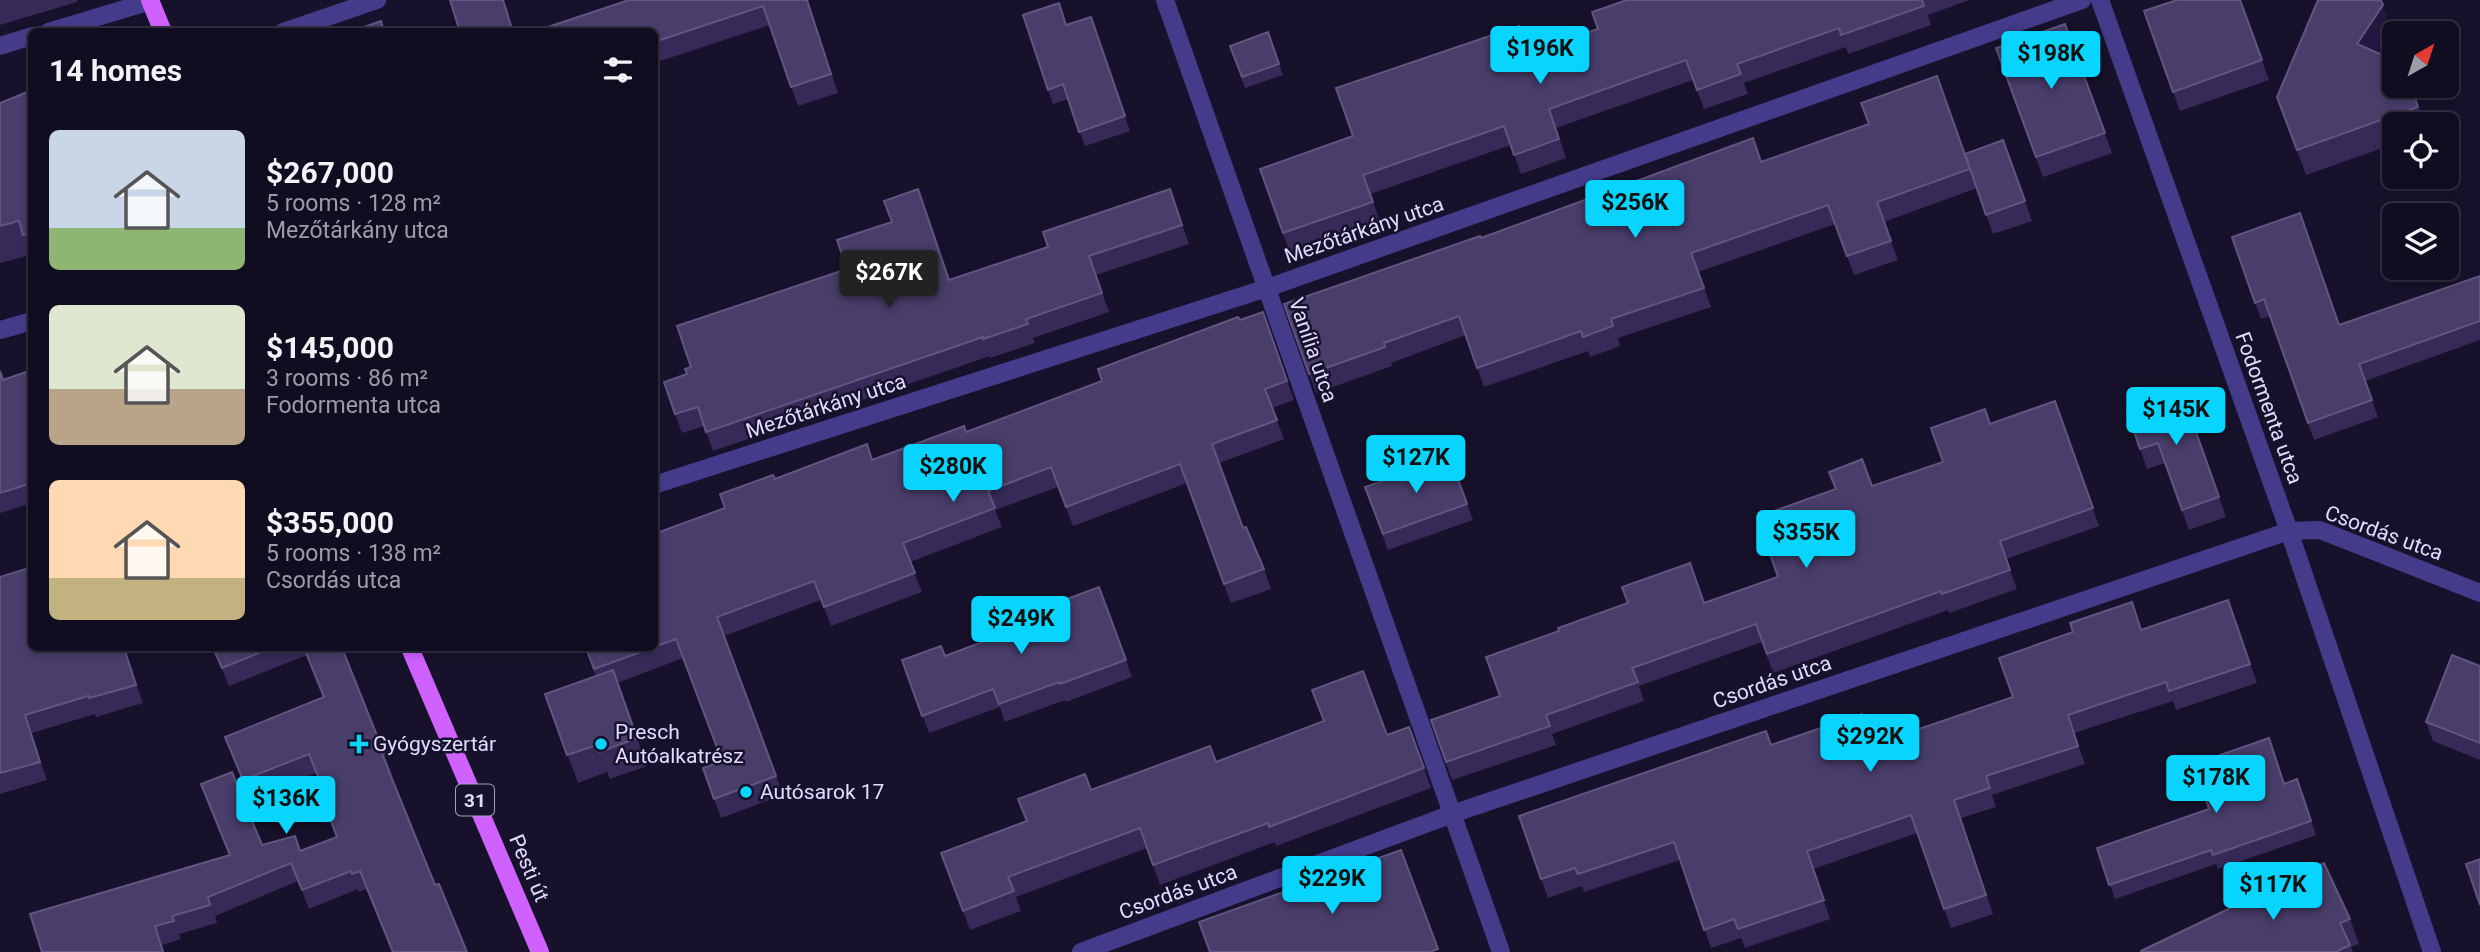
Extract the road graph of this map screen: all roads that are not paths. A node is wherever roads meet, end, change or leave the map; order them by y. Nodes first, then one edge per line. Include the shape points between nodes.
1 (377, 0) edge
2 (1166, 0) edge
3 (2082, 0) edge
4 (2100, 0) edge
5 (150, 1) edge
6 (61, 28) edge
7 (161, 28) edge
8 (296, 28) edge
9 (28, 37) edge
10 (0, 46) edge
11 (1267, 288) junction
12 (28, 322) edge
13 (0, 331) edge
14 (658, 484) edge
15 (2289, 530) junction
16 (2480, 593) edge
17 (411, 651) edge
18 (1452, 814) junction
19 (540, 952) edge
20 (1082, 952) edge
21 (1502, 952) edge
22 (2432, 952) edge

1 - 8 street
2 - 11 street, Vanília utca
3 - 11 street, Mezőtárkány utca
4 - 15 street, Fodormenta utca
5 - 6 street
5 - 7 main road
9 - 10 street
11 - 14 street, Mezőtárkány utca
11 - 18 street, Vanília utca
12 - 13 street
15 - 16 street, Csordás utca via 2320,530
15 - 18 street, Csordás utca
15 - 22 street, Fodormenta utca
17 - 19 main road, Pesti út / 31
18 - 20 street, Csordás utca
18 - 21 street, Vanília utca

